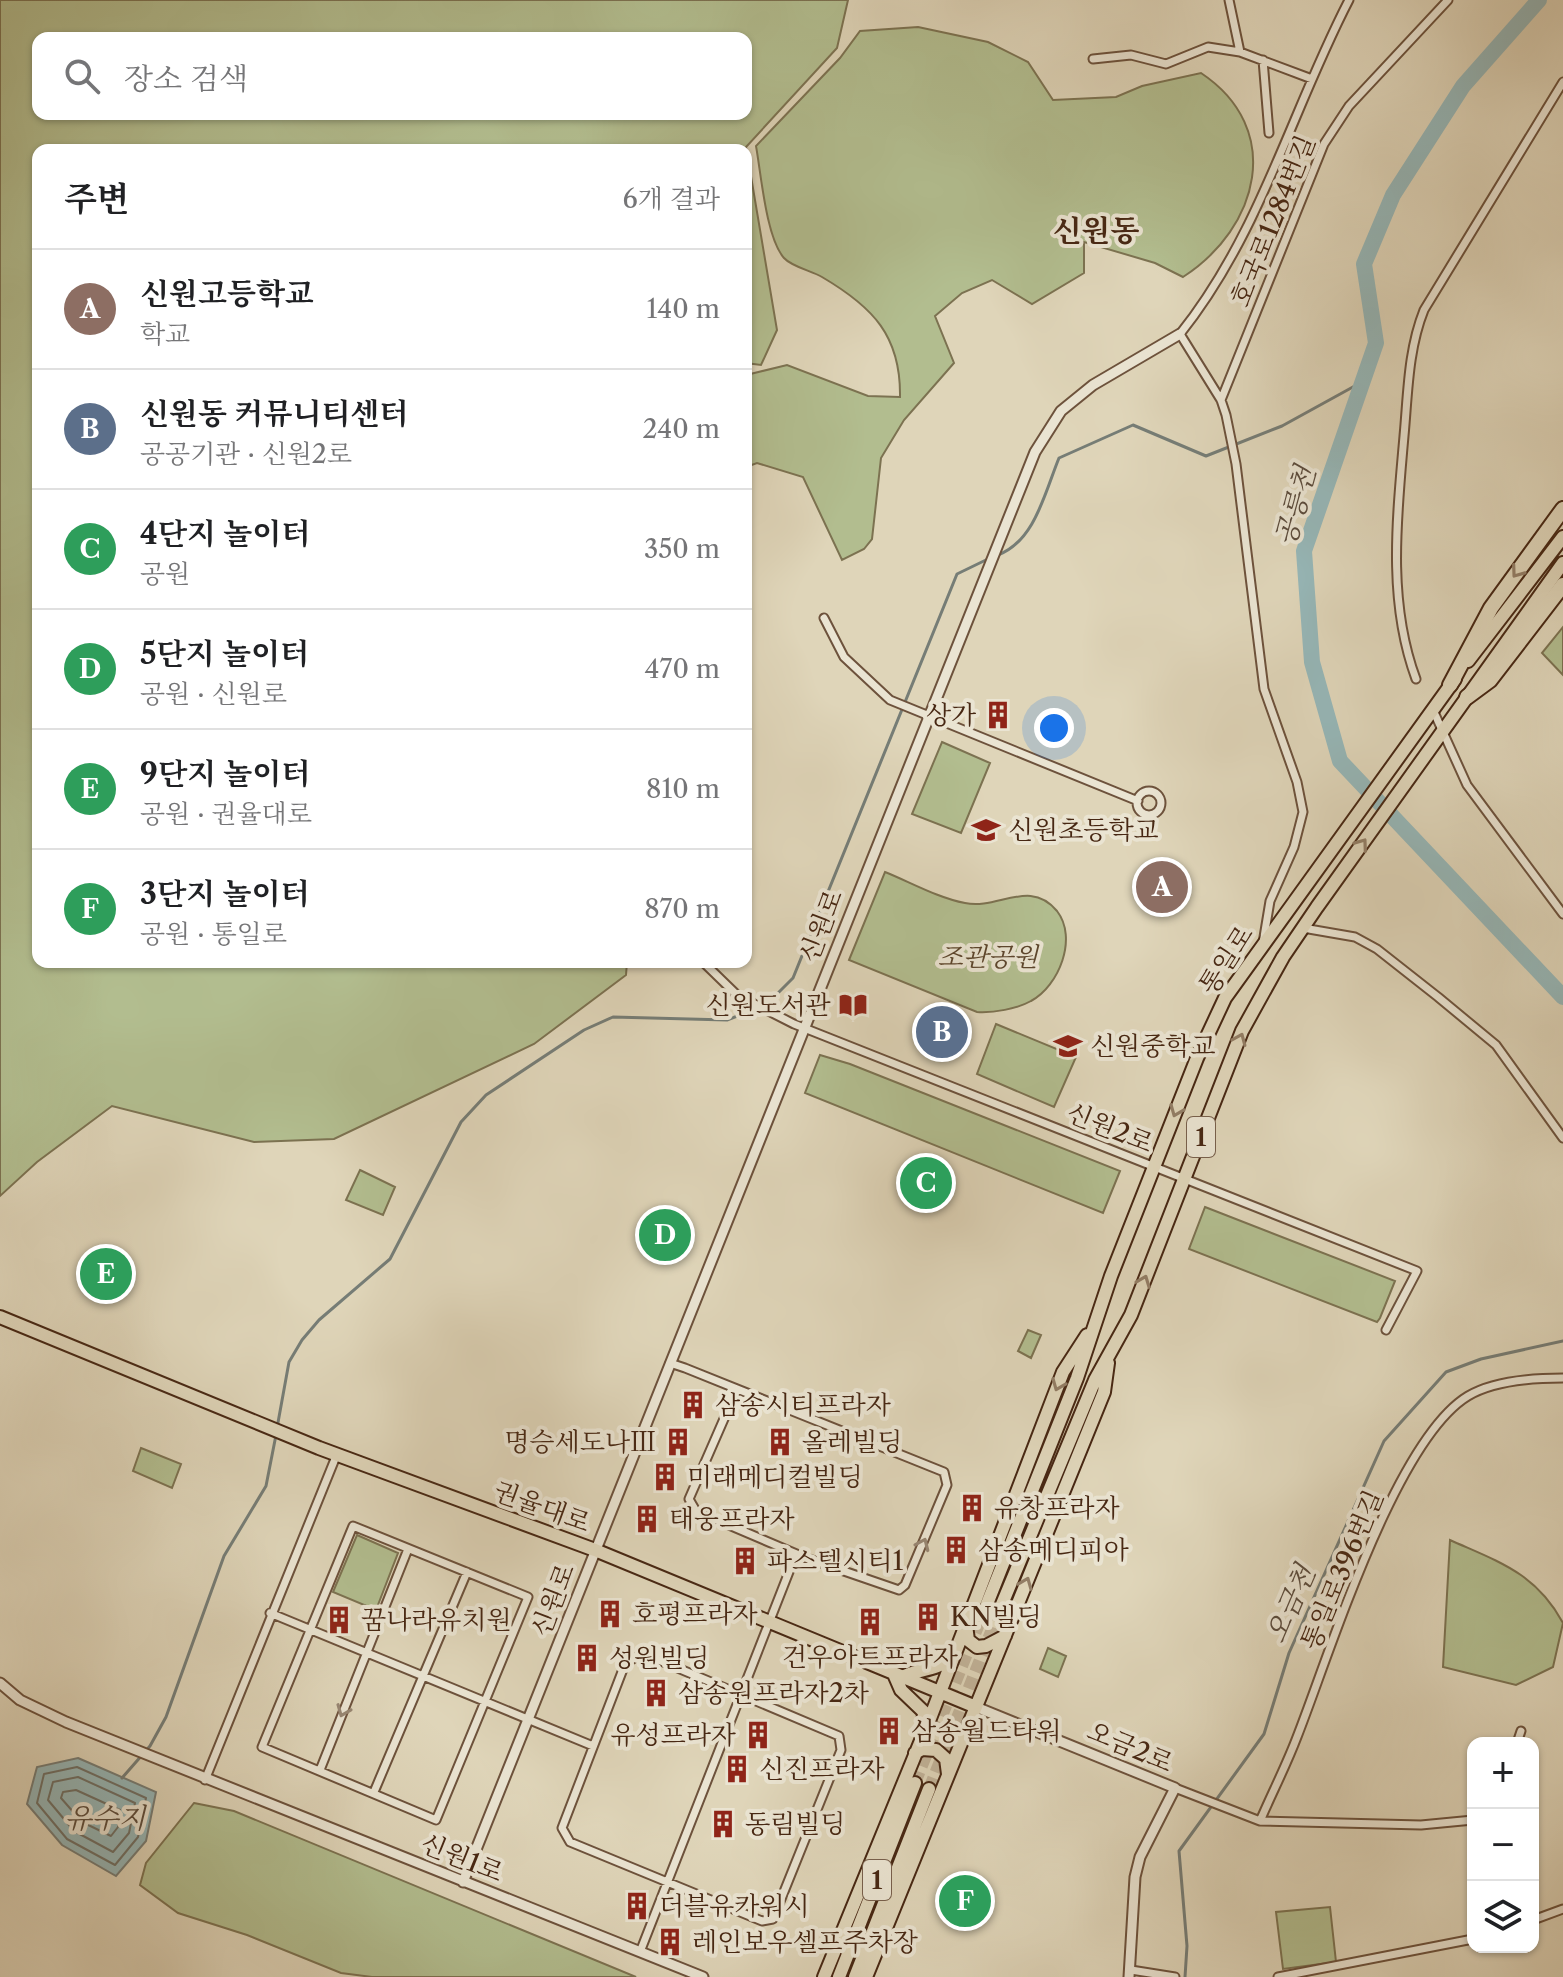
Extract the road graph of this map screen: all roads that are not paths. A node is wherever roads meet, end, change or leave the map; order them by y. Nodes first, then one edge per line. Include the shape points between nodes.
1 (1229, 0) edge
2 (1349, 0) edge
3 (1448, 0) edge
4 (1240, 52) junction
5 (1093, 59) dead end
6 (1263, 60) junction
7 (1312, 79) junction
8 (1563, 82) edge
9 (1269, 133) dead end
10 (1180, 334) junction
11 (1221, 400) junction
12 (1563, 509) edge
13 (1563, 537) edge
14 (1563, 563) edge
15 (1563, 585) edge
16 (824, 618) dead end
17 (1416, 679) dead end
18 (1450, 685) junction
19 (1467, 697) junction
20 (1433, 710) junction
21 (929, 716) junction
22 (1442, 733) junction
23 (1138, 801) dead end
24 (1563, 914) edge
25 (1303, 928) junction
26 (1263, 943) junction
27 (709, 968) edge
28 (806, 1029) junction
29 (1563, 1138) edge
30 (1154, 1167) junction
31 (1184, 1180) junction
32 (0, 1317) edge
33 (1098, 1318) junction
34 (1386, 1330) dead end
35 (1110, 1351) junction
36 (670, 1363) junction
37 (1563, 1378) edge
38 (737, 1389) junction
39 (337, 1454) junction
40 (408, 1549) junction
41 (595, 1550) junction
42 (796, 1554) junction
43 (467, 1572) junction
44 (987, 1604) tunnel mouth
45 (1000, 1609) tunnel mouth
46 (270, 1613) junction
47 (768, 1621) junction
48 (966, 1625) junction
49 (310, 1629) junction
50 (1005, 1636) junction
51 (367, 1653) junction
52 (953, 1656) junction
53 (898, 1675) junction
54 (424, 1676) junction
55 (0, 1683) edge
56 (939, 1693) junction
57 (740, 1694) junction
58 (487, 1702) junction
59 (976, 1707) junction
60 (530, 1719) junction
61 (1521, 1731) dead end
62 (924, 1732) junction
63 (1519, 1737) edge
64 (593, 1746) junction
65 (915, 1753) junction
66 (320, 1770) junction
67 (948, 1774) junction
68 (205, 1780) junction
69 (915, 1783) tunnel mouth
70 (1175, 1788) junction
71 (929, 1789) tunnel mouth
72 (374, 1792) junction
73 (1260, 1821) junction
74 (1467, 1821) edge
75 (463, 1882) junction
76 (667, 1882) junction
77 (1563, 1909) edge
78 (1539, 1918) edge
79 (1467, 1940) edge
80 (640, 1952) junction
81 (1130, 1974) edge
82 (703, 1977) edge
83 (824, 1977) edge
84 (839, 1977) edge
85 (855, 1977) edge
86 (866, 1977) edge
87 (1175, 1977) edge
88 (1278, 1977) edge

1 - 4 street
2 - 7 street, 호국로1284번길
3 - 11 street, 호국로1284번길 via 1349,106 1324,144
4 - 5 street via 1208,47 1166,64 1131,55
4 - 6 street
6 - 7 street
6 - 9 street
7 - 10 street, 호국로1284번길 via 1241,243
8 - 17 street via 1424,310 1412,340 1396,517 1397,593
10 - 11 street
10 - 21 street, 신원로 via 1093,385 1061,411 1035,452
11 - 26 street via 1236,464 1264,689 1303,812 1270,901
12 -> 18 highway via 1491,608
13 - 18 main road, 통일로 / 1
14 - 19 main road, 통일로 / 1
15 - 19 highway via 1490,680
16 - 21 street via 844,657 890,700
18 - 20 main road, 통일로 / 1
19 - 22 main road, 통일로 / 1
20 - 22 street
20 - 26 main road, 통일로 / 1
21 - 23 street
21 - 28 street, 신원로
22 - 24 street via 1467,785
25 -> 22 main road, 통일로 / 1
25 - 29 street via 1355,937 1438,997 1496,1045
31 -> 25 main road, 통일로 / 1 via 1242,1031
26 -> 30 main road, 통일로 / 1 via 1209,1030
27 - 28 street, 신원2로 via 737,995
28 - 30 street, 신원2로
28 - 36 street, 신원로
30 - 31 street, 신원2로
30 - 33 main road, 통일로 / 1
31 - 34 street, 신원2로 via 1417,1271
35 -> 31 main road, 통일로 / 1 via 1131,1315
32 - 39 main road, 권율대로
33 - 44 main road, 통일로 / 1
33 -> 48 main road via 1063,1372
35 - 45 main road, 통일로 / 1
50 -> 35 main road via 1104,1392
36 - 38 street
36 - 41 street, 신원로
37 - 73 street, 통일로396번길 via 1535,1378 1470,1395 1415,1456 1334,1633 1297,1738
38 - 42 street via 689,1499 691,1505
42 -> 38 street via 899,1590 948,1478
39 - 41 main road, 권율대로
39 - 46 street
40 - 43 street
40 - 49 street via 353,1526
40 - 51 street
41 - 47 main road, 권율대로
41 - 60 street, 신원로
42 - 47 street
43 - 54 street
43 - 58 street via 528,1597
46 - 49 street
46 - 68 street
47 - 53 main road, 권율대로
47 - 57 street
48 - 50 main road via 968,1640 977,1647
48 - 52 main road
49 - 51 street
49 - 66 street via 262,1747
50 - 59 main road
51 - 54 street
51 -> 66 street
52 - 53 main road via 936,1669
52 - 56 main road
53 - 56 main road, 권율대로
53 - 62 main road via 901,1690 924,1712
54 - 58 street
54 - 72 street
55 - 68 street, 신원1로 via 54,1717
56 - 59 main road, 권율대로
56 - 62 main road
57 - 64 street via 642,1653 625,1664
57 - 76 street
57 - 76 street via 839,1736 841,1750 773,1919 762,1921
58 - 60 street
58 - 72 street via 436,1820
59 - 67 main road
59 - 70 street, 오금2로
60 - 64 street
60 - 75 street, 신원로
61 - 63 street
62 - 65 main road
64 - 76 street via 562,1828 565,1836
65 - 67 main road via 936,1750 946,1759
65 - 83 main road
66 - 72 street
67 - 86 main road
68 - 75 street, 신원1로
69 - 84 main road, 1
70 - 73 street
70 - 81 street, 오금2로 via 1137,1867
71 - 85 main road, 1
73 - 74 street via 1421,1825
75 - 80 street, 신원1로
76 - 80 street
77 - 78 street
79 - 88 street
80 - 82 street, 신원1로
81 - 87 street

